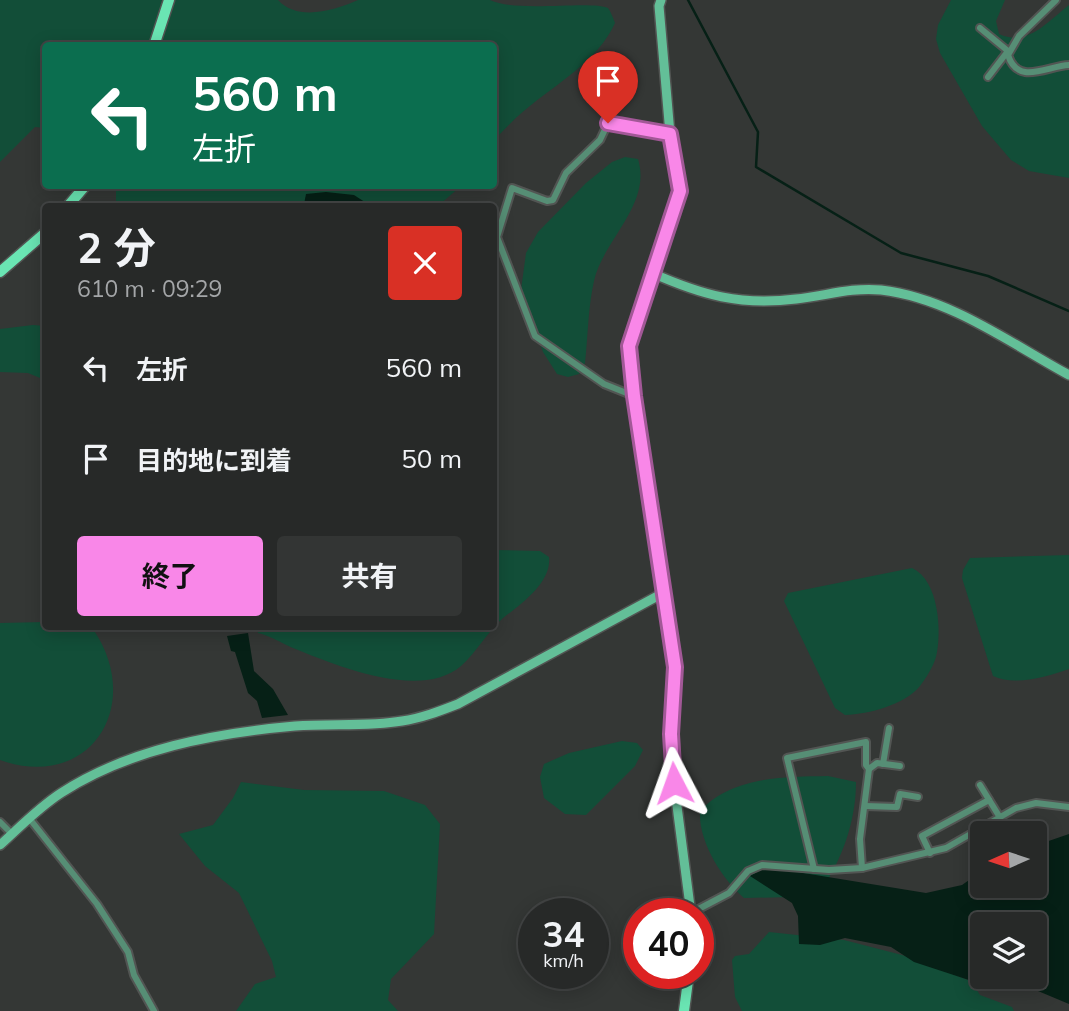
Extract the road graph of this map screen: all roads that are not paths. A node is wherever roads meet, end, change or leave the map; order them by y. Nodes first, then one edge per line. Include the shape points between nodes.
1 (169, 0) edge
2 (1056, 0) edge
3 (658, 2) edge
4 (980, 28) dead end
5 (155, 42) edge
6 (1008, 51) junction
7 (1069, 65) edge
8 (988, 77) dead end
9 (670, 134) junction
10 (82, 189) edge
11 (71, 203) edge
12 (42, 235) edge
13 (0, 272) edge
14 (652, 273) junction
15 (1069, 375) edge
16 (634, 396) junction
17 (665, 592) junction
18 (889, 728) dead end
19 (883, 764) junction
20 (900, 766) dead end
21 (869, 769) junction
22 (980, 785) dead end
23 (918, 797) dead end
24 (989, 800) junction
25 (865, 806) junction
26 (1069, 807) edge
27 (999, 816) junction
28 (29, 818) junction
29 (0, 822) edge
30 (12, 834) junction
31 (0, 845) edge
32 (930, 853) junction
33 (862, 867) junction
34 (814, 869) junction
35 (689, 898) edge
36 (714, 900) edge
37 (687, 989) edge
38 (154, 1011) edge
39 (684, 1011) edge

1 - 5 main road
2 - 6 street
3 - 9 street
4 - 6 street
6 - 7 street via 1009,60 1023,73
6 - 8 street
9 - 14 street via 680,191
9 - 16 street via 608,123 600,140 566,173 553,200 512,188 497,237 535,337 604,384
10 - 11 main road
12 - 13 main road
14 - 15 street via 692,291 734,301 770,302 860,289 906,295 957,313
14 - 16 street via 629,346
16 - 17 street
17 - 28 street via 428,716 400,722 296,726 137,753 90,776
17 - 35 street via 675,667 674,783
18 - 19 street
19 - 20 street
19 - 21 street
21 - 25 street
21 - 34 street via 866,741 787,758
22 - 24 street
23 - 25 street via 900,794 897,807
24 - 27 street
24 - 32 street via 922,836
25 - 33 street
26 - 27 street via 1035,803
27 - 32 street
28 - 30 street
28 - 38 street via 97,904 128,952 134,975
29 - 30 street
30 - 31 street
32 - 33 street
33 - 34 street
34 - 36 street via 754,868
37 - 39 main road

